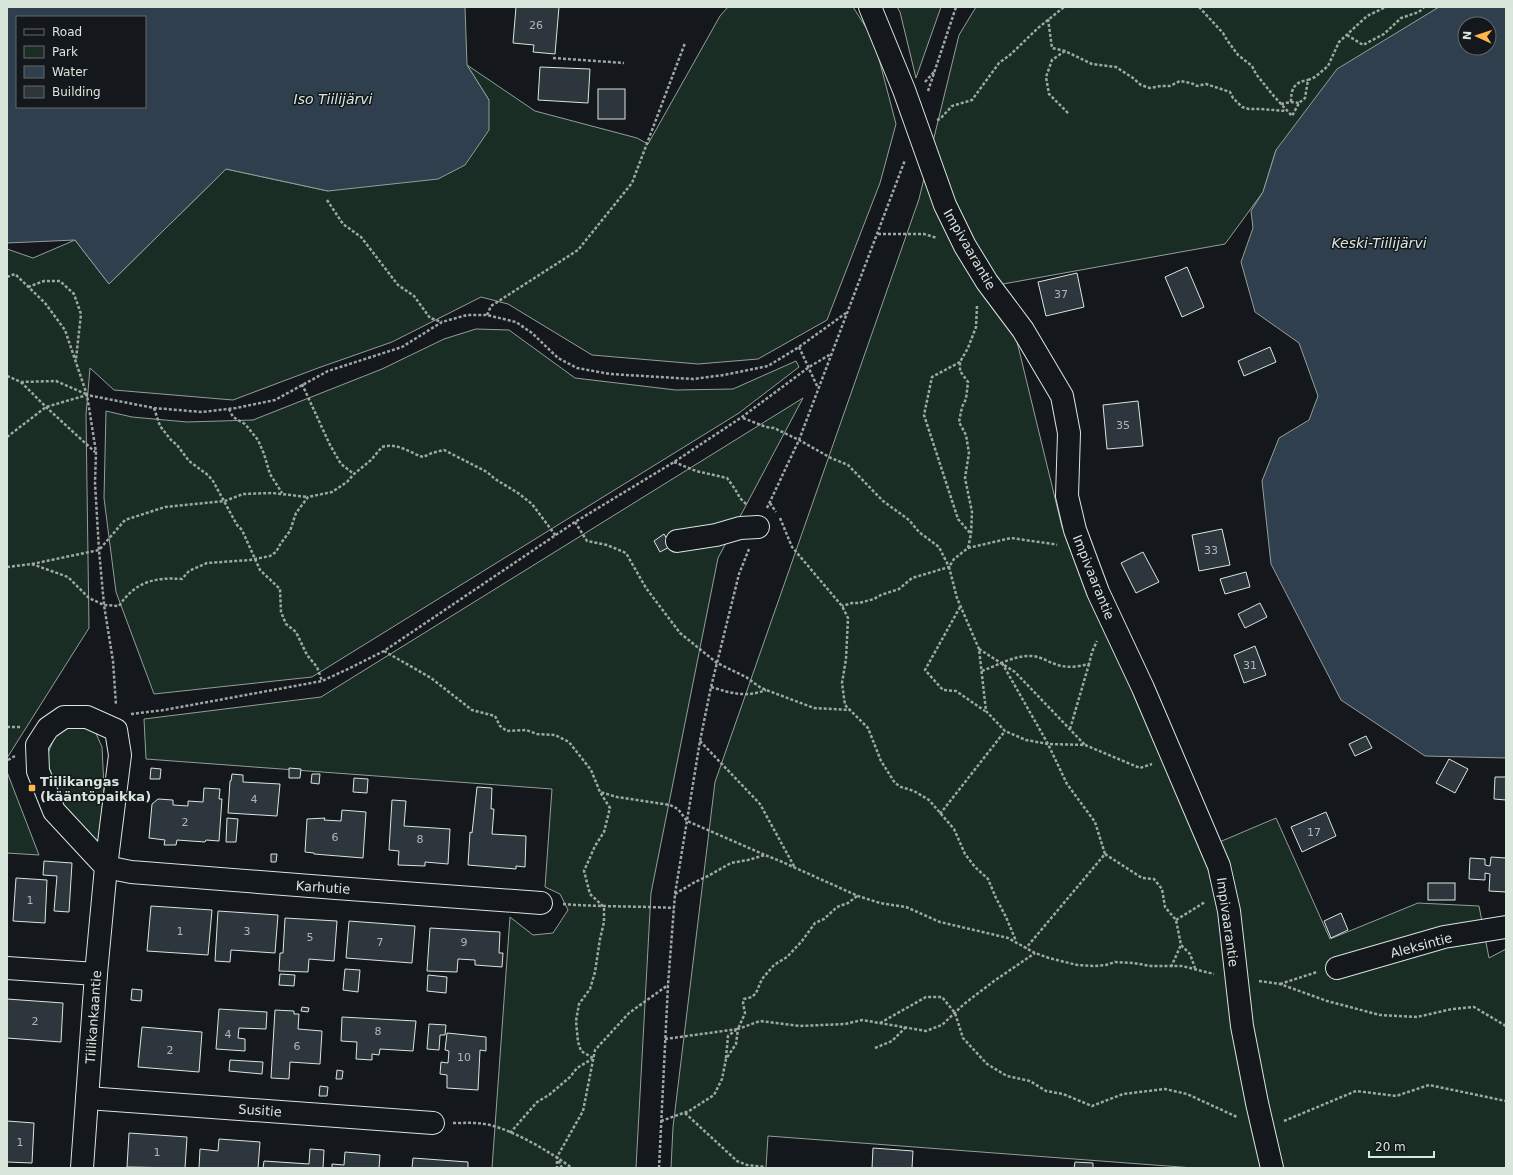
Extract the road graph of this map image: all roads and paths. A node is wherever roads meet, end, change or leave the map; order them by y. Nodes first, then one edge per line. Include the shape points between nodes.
1 (870, 7) edge
2 (956, 7) edge
3 (1064, 7) edge
4 (1199, 7) edge
5 (1386, 7) edge
6 (1424, 7) edge
7 (1048, 20) junction
8 (1348, 35) junction
9 (685, 43) dead end
10 (1065, 51) junction
11 (553, 58) dead end
12 (624, 63) dead end
13 (1308, 80) junction
14 (928, 93) dead end
15 (1290, 102) junction
16 (1299, 103) junction
17 (1281, 104) junction
18 (1287, 110) junction
19 (1069, 114) dead end
20 (918, 127) junction
21 (327, 200) dead end
22 (878, 234) junction
23 (965, 246) junction
24 (7, 277) edge
25 (987, 282) junction
26 (28, 287) junction
27 (847, 313) junction
28 (487, 315) junction
29 (442, 322) junction
30 (799, 347) junction
31 (831, 354) junction
32 (76, 360) junction
33 (960, 362) junction
34 (809, 367) junction
35 (7, 376) edge
36 (21, 382) junction
37 (302, 384) junction
38 (87, 395) junction
39 (46, 407) junction
40 (154, 408) junction
41 (229, 409) junction
42 (742, 417) junction
43 (7, 436) edge
44 (96, 452) junction
45 (674, 462) junction
46 (354, 474) junction
47 (282, 494) junction
48 (308, 497) junction
49 (224, 501) junction
50 (770, 503) dead end
51 (754, 518) joint
52 (575, 522) junction
53 (971, 534) junction
54 (556, 536) junction
55 (677, 541) dead end
56 (968, 548) junction
57 (99, 550) junction
58 (1085, 558) junction
59 (255, 559) junction
60 (32, 564) junction
61 (7, 567) edge
62 (949, 567) junction
63 (104, 605) junction
64 (842, 606) junction
65 (960, 607) junction
66 (1110, 618) junction
67 (979, 649) junction
68 (384, 651) junction
69 (717, 663) junction
70 (1002, 663) junction
71 (1089, 664) junction
72 (982, 671) junction
73 (322, 681) junction
74 (711, 687) junction
75 (766, 689) junction
76 (850, 710) junction
77 (986, 711) junction
78 (117, 723) junction
79 (1070, 729) junction
80 (1005, 731) junction
81 (700, 741) junction
82 (1048, 744) junction
83 (1085, 745) junction
84 (1174, 758) junction
85 (600, 792) junction
86 (940, 814) junction
87 (687, 821) junction
88 (1105, 854) junction
89 (765, 856) junction
90 (106, 867) junction
91 (795, 868) junction
92 (1224, 890) junction
93 (675, 894) junction
94 (858, 896) junction
95 (541, 903) joint
96 (604, 906) junction
97 (674, 908) junction
98 (1176, 920) junction
99 (1506, 927) edge
100 (1016, 942) junction
101 (1181, 944) junction
102 (1026, 948) junction
103 (1035, 954) junction
104 (1171, 967) junction
105 (7, 968) edge
106 (1195, 968) junction
107 (1338, 968) joint
108 (96, 974) junction
109 (1236, 977) junction
110 (1280, 984) junction
111 (668, 985) junction
112 (955, 1013) junction
113 (880, 1023) junction
114 (1506, 1026) edge
115 (906, 1027) junction
116 (738, 1029) junction
117 (665, 1039) junction
118 (875, 1048) dead end
119 (593, 1058) junction
120 (726, 1059) junction
121 (87, 1098) junction
122 (1506, 1101) edge
123 (685, 1112) junction
124 (661, 1121) junction
125 (433, 1123) joint
126 (1264, 1130) junction
127 (510, 1132) junction
128 (557, 1157) junction
129 (765, 1167) dead end
130 (82, 1168) edge
131 (557, 1168) edge
132 (562, 1168) edge
133 (572, 1168) edge
134 (659, 1168) edge
135 (1272, 1168) edge

1 - 20 street, Impivaarantie
2 - 14 path
3 - 7 path
4 - 17 path via 1223,33 1238,55 1252,66
5 - 8 path via 1367,16
6 - 8 path via 1419,12 1401,18 1384,34 1363,45
7 - 10 path via 1052,48
7 - 20 path via 999,63 972,100 952,106 940,119
8 - 13 path via 1339,42 1328,66 1316,77
9 - 28 path via 632,183 578,250 491,306
10 - 18 path via 1092,64 1116,67 1141,85 1150,88 1170,86 1180,81 1197,86 1206,84 1230,92 1242,107 1249,110
10 - 19 path via 1052,60 1046,77 1049,94
11 - 12 path
13 - 15 path via 1294,86
13 - 16 path via 1305,98
15 - 16 path
15 - 17 path
16 - 18 path via 1292,116
17 - 18 path
20 - 22 path
20 - 23 street, Impivaarantie via 945,204
21 - 29 path via 343,224 361,237 398,285 414,296 430,318
22 - 23 path via 924,234
22 - 27 path
23 - 25 street, Impivaarantie
24 - 26 path via 15,274
25 - 33 path via 977,305 976,327
25 - 58 street, Impivaarantie via 1023,330 1062,396 1068,433 1067,496
26 - 32 path via 57,317 65,330
26 - 32 path via 44,280 60,281 74,294 81,314
27 - 30 path
27 - 31 path
28 - 29 path via 467,315
28 - 30 path via 516,322 558,358 577,368 610,374 693,379 724,375 768,366
29 - 37 path via 402,347 328,371
30 - 34 path
31 - 34 path
31 - 34 path via 818,389
32 - 38 path
33 - 53 path via 960,371 968,382 959,422 966,435 969,453 965,478 972,512
33 - 53 path via 932,377 924,415 958,519
34 - 42 path
35 - 36 path
36 - 38 path via 56,381
36 - 39 path
37 - 41 path via 274,400
37 - 46 path via 330,445 341,464
38 - 39 path
38 - 40 path
38 - 44 path
39 - 43 path
39 - 44 path
40 - 41 path via 202,412
40 - 49 path via 160,426 189,461 208,475
41 - 47 path via 232,417 245,424 258,440 270,474
42 - 45 path
42 - 62 path via 774,428 848,465 883,501 939,547
44 - 57 path
45 - 51 path via 696,471 727,478
45 - 52 path
46 - 48 path via 336,490
46 - 54 path via 371,460 382,446 401,448 423,457 438,451 449,451 487,472 532,504
47 - 48 path
47 - 49 path via 243,494
48 - 59 path via 296,513 290,531 276,552
49 - 57 path via 165,507 125,520
49 - 59 path via 242,530
50 - 64 path via 792,547
51 - 55 street via 740,528 716,535
52 - 54 path
52 - 69 path via 587,542 607,545 626,553 646,588 680,633
53 - 56 path
54 - 68 path
56 - 58 path via 1011,538 1053,544
56 - 62 path via 954,559
57 - 60 path
57 - 63 path
58 - 66 street, Impivaarantie
59 - 63 path via 207,563 189,571 182,579 164,578 138,586 119,606
59 - 73 path via 260,570 280,589 281,612 286,624 296,632 307,656 317,667
60 - 61 path
60 - 63 path via 68,577 88,598
62 - 64 path via 912,578 899,588 874,599
62 - 65 path
63 - 78 path
64 - 76 path via 848,618 842,683 845,705
65 - 67 path
65 - 77 path via 925,670 943,690 956,691
66 - 71 path via 1092,652
66 - 84 street, Impivaarantie
67 - 70 path
67 - 72 path
68 - 73 path
68 - 85 path via 431,678 472,710 495,716 500,726 507,731 526,730 537,734 555,735 569,742 591,770
69 - 74 path
69 - 75 path
70 - 71 path via 1021,656 1033,656 1061,666
70 - 72 path
70 - 79 path via 1015,672
70 - 82 path
71 - 79 path
72 - 77 path
73 - 78 path via 164,710
74 - 75 path via 736,695 756,694
74 - 81 path
75 - 76 path via 814,708
76 - 86 path via 868,728 881,762 895,782 929,800
77 - 80 path
78 - 90 street, Tiilikankaantie via 120,755
78 - 90 street via 87,717 64,717 48,728 37,746 38,771 54,811
79 - 83 path
80 - 82 path via 1026,740
80 - 86 path
81 - 87 path
81 - 91 path via 760,804
82 - 83 path
82 - 88 path via 1067,784 1095,822
83 - 84 path via 1140,768
84 - 92 street, Impivaarantie via 1219,866
85 - 87 path via 670,805 678,809
85 - 96 path via 610,808 604,832 584,870 590,894
86 - 100 path via 954,829 965,854 988,879
87 - 89 path
87 - 93 path
88 - 98 path via 1142,878 1154,879 1162,889 1165,907
88 - 102 path
89 - 91 path
89 - 93 path via 731,863
90 - 95 street, Karhutie via 130,872
90 - 108 street, Tiilikankaantie
91 - 94 path
92 - 98 path
92 - 109 street, Impivaarantie
93 - 97 path
94 - 100 path via 906,907 940,922 980,930
94 - 116 path via 815,923 787,956 774,964 762,979 756,993 744,999 746,1013
95 - 96 path
96 - 97 path
96 - 119 path via 604,922 595,972 590,989 580,1004 576,1021 581,1051
97 - 111 path
98 - 101 path
99 - 107 street, Aleksintie via 1444,937
100 - 102 path
101 - 104 path
101 - 106 path via 1190,954
102 - 103 path
103 - 104 path via 1077,965 1095,966 1115,962
103 - 112 path via 994,981
104 - 106 path
105 - 108 street
106 - 109 path via 1220,976
107 - 110 path
108 - 121 street, Tiilikankaantie
109 - 110 path
109 - 126 street, Impivaarantie via 1242,1026
110 - 114 path via 1327,1001 1380,1015 1403,1018 1474,1007
111 - 117 path
111 - 119 path via 629,1013 594,1050
112 - 113 path via 942,997 926,997
112 - 115 path via 942,1025 926,1031
112 - 126 path via 963,1038 987,1064 1007,1076 1030,1081 1046,1091 1063,1094 1092,1106 1123,1094 1165,1089 1187,1094
113 - 115 path
113 - 116 path via 862,1020 845,1024 800,1026 760,1021
115 - 118 path via 892,1041
116 - 117 path
116 - 120 path via 736,1044
116 - 120 path via 728,1036
117 - 124 path
119 - 127 path via 577,1068 549,1095 536,1102
119 - 128 path via 583,1111
120 - 123 path via 722,1079 714,1095
121 - 125 street, Susitie
121 - 130 street, Tiilikankaantie
122 - 126 path via 1429,1085 1396,1096 1356,1091
123 - 124 path
123 - 129 path via 737,1161
124 - 134 path
125 - 127 path via 490,1125
126 - 135 street, Impivaarantie
127 - 128 path
128 - 131 path
128 - 132 path
128 - 133 path

